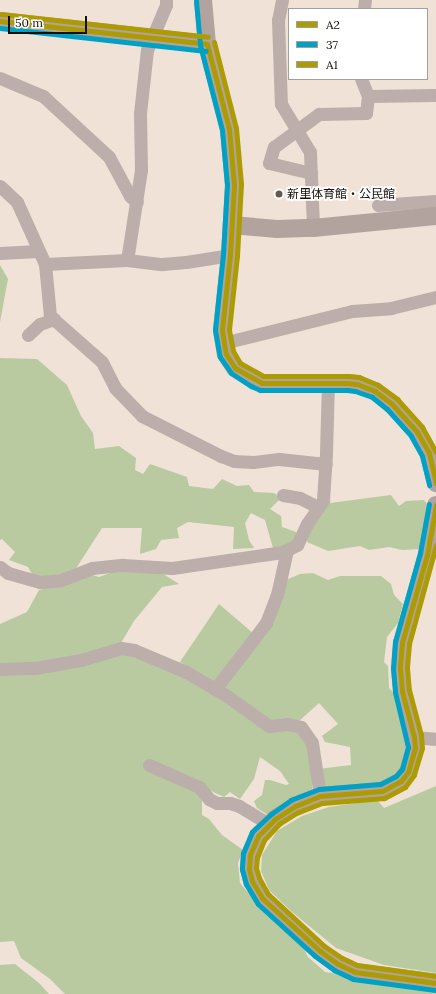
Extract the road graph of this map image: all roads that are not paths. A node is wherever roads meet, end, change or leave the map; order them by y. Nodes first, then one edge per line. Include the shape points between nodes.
1 (166, 0) edge
2 (203, 0) edge
3 (282, 0) edge
4 (0, 21) edge
5 (151, 37) junction
6 (207, 44) junction
7 (0, 78) edge
8 (361, 80) edge
9 (436, 95) edge
10 (368, 96) junction
11 (297, 131) junction
12 (310, 173) junction
13 (0, 186) edge
14 (436, 201) edge
15 (137, 202) junction
16 (411, 202) junction
17 (378, 205) dead end
18 (429, 217) edge
19 (232, 225) junction
20 (313, 228) junction
21 (38, 251) junction
22 (0, 252) edge
23 (230, 255) junction
24 (127, 260) junction
25 (45, 264) junction
26 (436, 297) edge
27 (54, 319) junction
28 (28, 335) dead end
29 (223, 342) junction
30 (328, 383) junction
31 (432, 450) edge
32 (326, 464) junction
33 (436, 483) edge
34 (283, 495) dead end
35 (436, 505) edge
36 (318, 507) junction
37 (287, 550) junction
38 (0, 567) edge
39 (0, 669) edge
40 (215, 689) junction
41 (414, 737) junction
42 (436, 739) edge
43 (149, 765) dead end
44 (320, 796) junction
45 (269, 824) junction
46 (436, 983) edge

1 - 5 street via 166,6
2 - 6 main road
3 - 11 street via 278,20 281,104
4 - 5 main road
5 - 6 main road
5 - 15 street via 147,50 140,113 141,170
6 - 19 main road via 229,129 234,185
7 - 15 street via 43,96 109,157 130,196
8 - 10 street
9 - 10 street
10 - 11 street via 366,113 319,114
11 - 12 street via 310,152
11 - 12 street via 274,147 269,163
12 - 20 street
13 - 21 street via 17,202
14 - 16 street
15 - 24 street
16 - 17 street
16 - 18 street
18 - 20 main road
19 - 20 main road via 277,229
19 - 23 main road
21 - 22 street
21 - 25 street
23 - 24 street via 162,264
23 - 29 main road
24 - 25 street
25 - 27 street via 50,316
26 - 29 street via 391,308 352,311
27 - 28 street via 40,324
27 - 32 street via 95,354 115,388 142,416 155,424 234,461 279,459
29 - 30 main road via 226,354 235,368 254,380 276,384
30 - 31 main road via 357,384 375,391 392,404
30 - 32 street
31 - 33 main road
32 - 36 street via 323,500
34 - 36 street via 300,498
35 - 41 main road via 427,555 402,643 402,691
36 - 37 street via 297,545
37 - 38 street via 172,568 123,565 92,568 61,580 40,582 8,573
37 - 40 street via 277,595 266,623
39 - 40 street via 35,668 81,660 121,648 134,650 186,672
40 - 44 street via 269,726 287,724 301,727 312,743
41 - 42 street
41 - 44 main road via 415,748 408,772 392,787 374,792
43 - 45 street via 199,787 209,799 217,803 239,806
44 - 45 main road via 295,806
45 - 46 main road via 258,836 250,855 249,869 252,881 263,899 320,951 344,967 355,972

